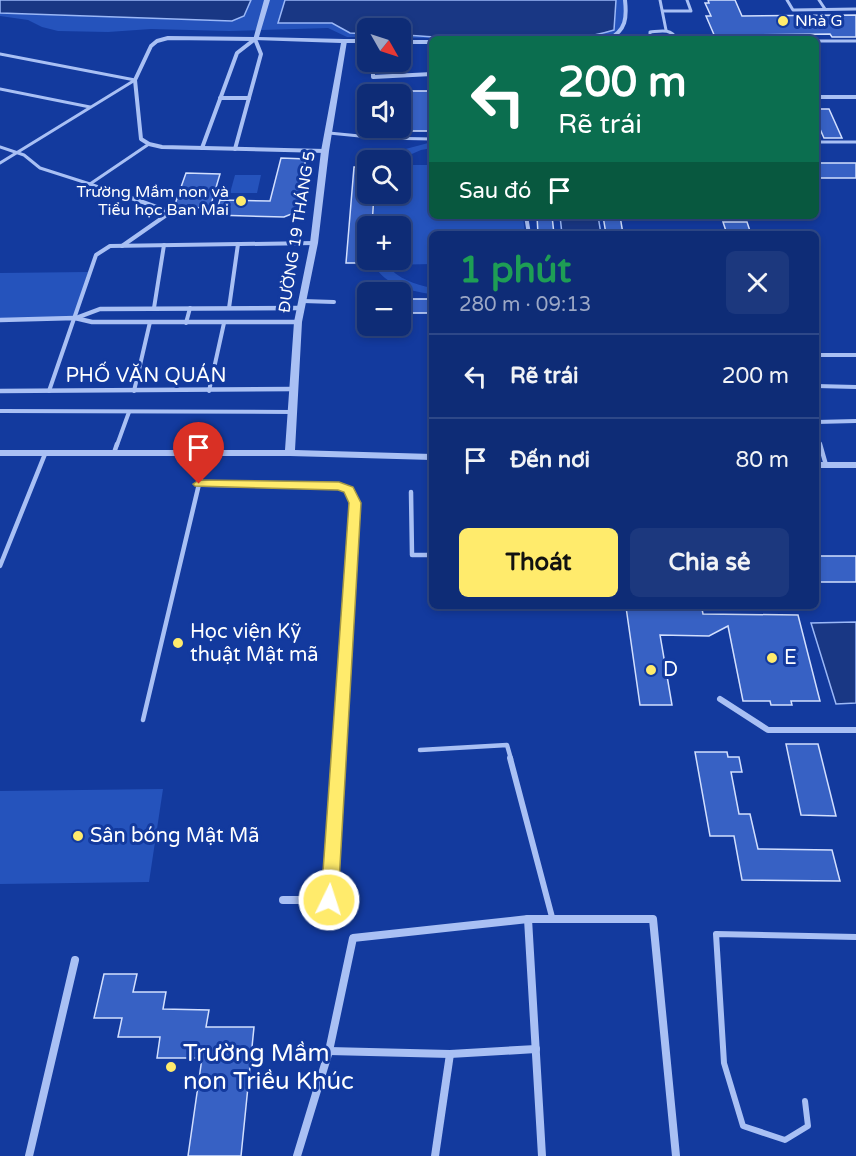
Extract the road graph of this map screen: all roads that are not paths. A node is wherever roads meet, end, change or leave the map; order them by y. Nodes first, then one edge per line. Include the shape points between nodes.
1 (267, 0) edge
2 (625, 0) edge
3 (660, 0) edge
4 (687, 0) edge
5 (787, 0) edge
6 (819, 0) edge
7 (825, 9) junction
8 (856, 9) edge
9 (663, 11) junction
10 (666, 30) junction
11 (614, 36) edge
12 (650, 36) edge
13 (675, 36) edge
14 (255, 39) junction
15 (344, 41) junction
16 (357, 41) edge
17 (819, 41) edge
18 (856, 41) edge
19 (411, 42) edge
20 (429, 42) edge
21 (0, 54) edge
22 (373, 72) edge
23 (429, 74) edge
24 (135, 80) junction
25 (0, 89) edge
26 (819, 97) edge
27 (856, 97) edge
28 (220, 98) junction
29 (249, 98) junction
30 (90, 107) junction
31 (329, 133) junction
32 (429, 139) edge
33 (819, 142) edge
34 (856, 142) edge
35 (149, 144) junction
36 (0, 147) edge
37 (202, 148) junction
38 (235, 149) junction
39 (325, 151) junction
40 (17, 152) junction
41 (0, 163) edge
42 (90, 184) junction
43 (314, 243) junction
44 (238, 244) junction
45 (164, 245) junction
46 (122, 246) junction
47 (334, 302) dead end
48 (302, 305) junction
49 (154, 308) junction
50 (190, 308) junction
51 (229, 308) junction
52 (75, 318) junction
53 (0, 320) edge
54 (150, 322) junction
55 (298, 322) junction
56 (186, 323) junction
57 (224, 323) junction
58 (819, 355) edge
59 (856, 355) edge
60 (819, 386) edge
61 (856, 387) edge
62 (293, 389) junction
63 (0, 391) edge
64 (49, 391) junction
65 (134, 391) junction
66 (209, 391) junction
67 (0, 411) edge
68 (129, 412) junction
69 (293, 412) junction
70 (856, 421) edge
71 (819, 422) edge
72 (0, 453) edge
73 (114, 453) junction
74 (290, 453) junction
75 (45, 454) junction
76 (204, 454) junction
77 (429, 457) edge
78 (821, 465) edge
79 (856, 465) edge
80 (199, 484) junction
81 (411, 492) dead end
82 (429, 555) edge
83 (0, 566) edge
84 (720, 699) dead end
85 (143, 720) dead end
86 (856, 730) edge
87 (420, 750) dead end
88 (283, 900) dead end
89 (552, 917) junction
90 (528, 918) junction
91 (856, 937) edge
92 (75, 960) dead end
93 (536, 1049) junction
94 (329, 1051) junction
95 (450, 1054) junction
96 (805, 1101) dead end
97 (29, 1156) edge
98 (297, 1156) edge
99 (435, 1156) edge
100 (542, 1156) edge
101 (676, 1156) edge

1 - 14 street
2 - 11 street via 627,21
3 - 9 lane
4 - 9 lane via 691,11
5 - 7 lane via 793,10
6 - 7 lane
7 - 8 lane
9 - 10 lane
10 - 12 lane via 650,32
10 - 13 lane
14 - 15 street
14 - 24 street via 157,41
14 - 28 street via 237,53
14 - 29 street via 261,54
15 - 16 street
15 - 31 street, ĐƯỜNG 19 THÁNG 5
17 - 18 lane
19 - 20 street
21 - 24 lane
22 - 23 street via 373,77
24 - 30 lane
24 - 35 street via 141,139
25 - 30 lane
26 - 27 street
28 - 29 street
28 - 37 street
29 - 38 street
30 - 40 lane
31 - 32 lane
31 - 39 street, ĐƯỜNG 19 THÁNG 5
33 - 34 lane
35 - 37 street
35 - 42 lane
36 - 40 lane
37 - 38 street
38 - 39 street
39 - 43 street, ĐƯỜNG 19 THÁNG 5
40 - 41 lane
40 - 42 lane via 40,168
42 - 46 lane via 165,210 165,216
43 - 44 lane
43 - 48 street, ĐƯỜNG 19 THÁNG 5
44 - 45 lane
44 - 51 lane
45 - 46 lane
45 - 49 lane
46 - 52 lane via 110,246 96,255
47 - 48 lane
48 - 51 street
48 - 55 street, ĐƯỜNG 19 THÁNG 5
49 - 50 street
49 - 52 street via 100,309
50 - 51 street
50 - 56 lane
52 - 53 street
52 - 54 street via 92,322
52 - 64 lane
54 - 56 street
54 - 65 lane
55 - 57 street
55 - 62 street, ĐƯỜNG 19 THÁNG 5
56 - 57 street
57 - 66 lane
58 - 59 lane
60 - 61 lane
62 - 66 street, PHỐ VĂN QUÁN
62 - 69 street, ĐƯỜNG 19 THÁNG 5
63 - 64 street, PHỐ VĂN QUÁN
64 - 65 street, PHỐ VĂN QUÁN
65 - 66 street, PHỐ VĂN QUÁN
67 - 68 lane
68 - 69 lane
68 - 73 lane
69 - 74 street, ĐƯỜNG 19 THÁNG 5
70 - 71 lane
72 - 75 street
73 - 75 street
73 - 76 street
74 - 76 street
74 - 77 street
75 - 83 lane
76 - 80 street
78 - 79 street
80 - 85 lane
80 - 88 street via 339,486 349,490 355,503 329,900
81 - 82 lane via 412,555
84 - 86 street via 768,730
87 - 89 lane via 507,745
89 - 90 street
89 - 101 street via 653,919
90 - 93 street
90 - 94 street via 353,938
91 - 96 lane via 716,934 724,1063 743,1126 785,1140 808,1126
92 - 97 street
93 - 95 street
93 - 100 street
94 - 95 street
94 - 98 street
95 - 99 street

